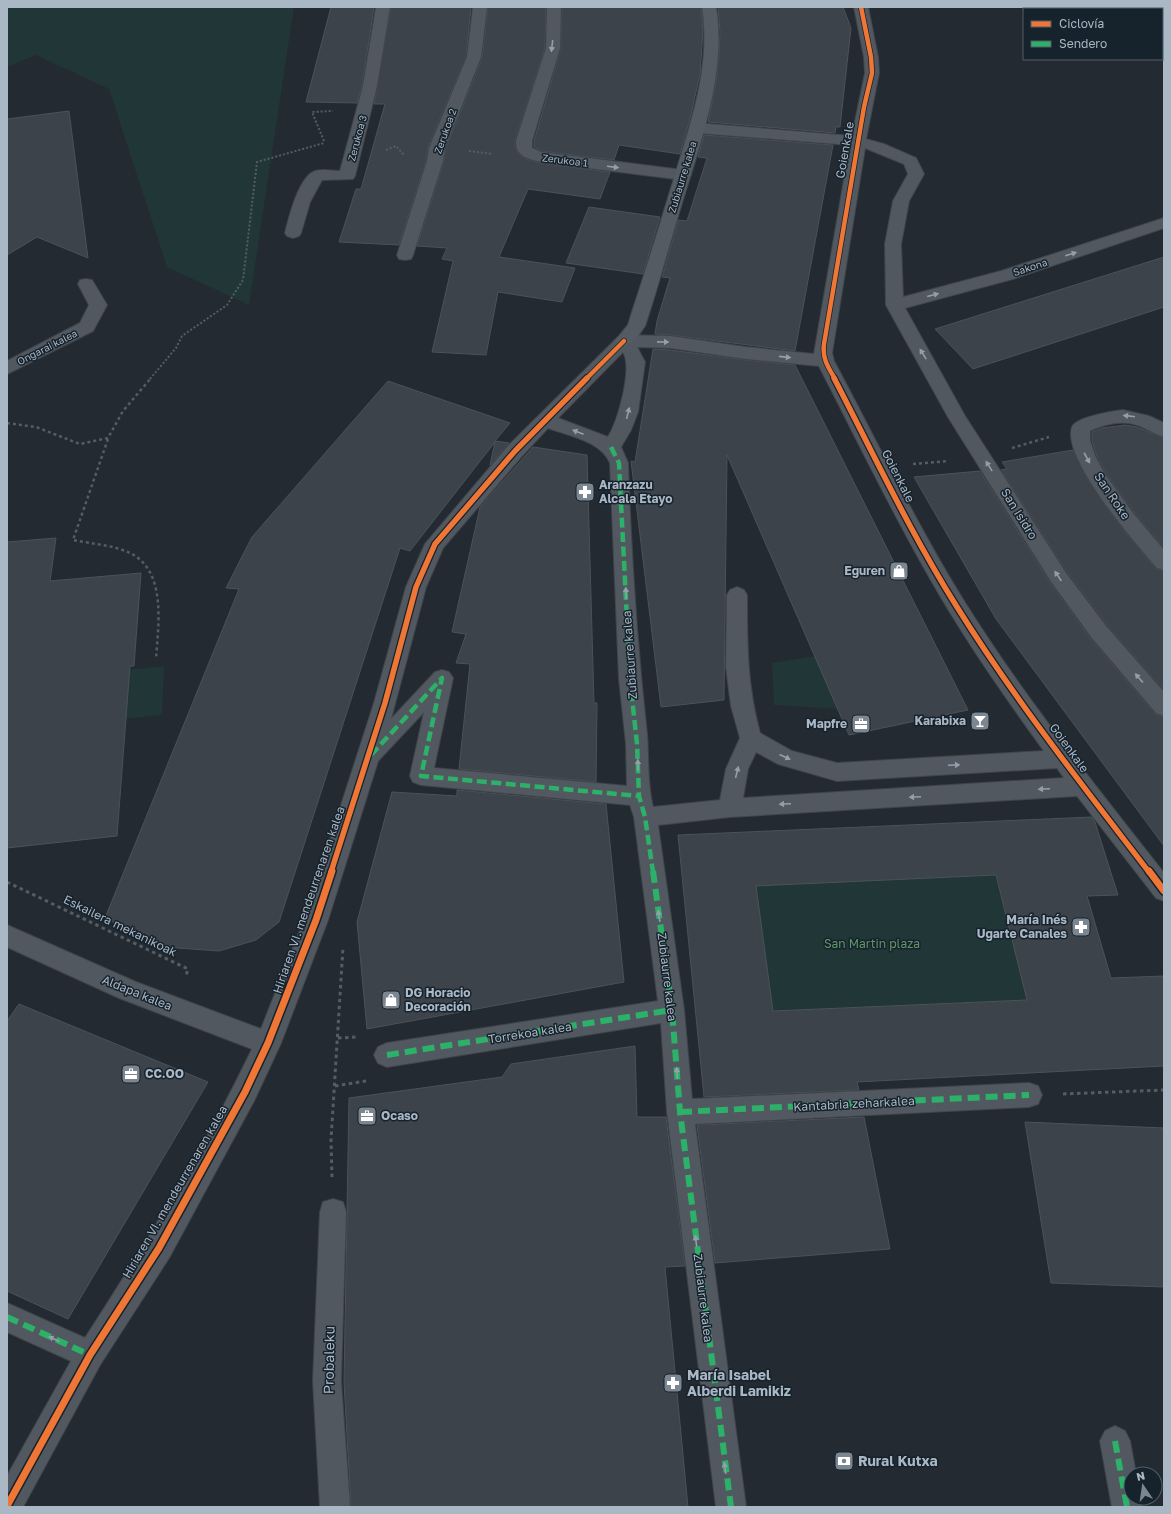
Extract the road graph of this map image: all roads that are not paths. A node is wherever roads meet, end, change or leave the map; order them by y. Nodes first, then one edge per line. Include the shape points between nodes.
1 (383, 7) edge
2 (480, 7) edge
3 (554, 7) edge
4 (709, 7) edge
5 (861, 7) edge
6 (697, 128) junction
7 (858, 141) junction
8 (683, 175) junction
9 (1164, 223) edge
10 (293, 233) dead end
11 (405, 255) dead end
12 (86, 284) dead end
13 (895, 305) junction
14 (624, 341) junction
15 (825, 361) junction
16 (7, 368) edge
17 (544, 420) junction
18 (1164, 431) edge
19 (611, 447) junction
20 (1164, 563) edge
21 (737, 595) dead end
22 (1164, 707) edge
23 (751, 738) junction
24 (367, 759) junction
25 (1063, 759) junction
26 (1083, 786) junction
27 (642, 807) junction
28 (730, 808) junction
29 (1164, 892) edge
30 (7, 936) edge
31 (672, 1010) junction
32 (268, 1043) junction
33 (387, 1055) dead end
34 (1029, 1095) road end
35 (680, 1112) junction
36 (333, 1212) dead end
37 (7, 1317) edge
38 (90, 1355) junction
39 (1115, 1441) dead end
40 (7, 1506) edge
41 (335, 1507) edge
42 (731, 1507) edge
43 (1127, 1507) edge

1 - 10 street, Zerukoa 3 via 370,86 347,176 318,175 311,182 300,206
2 - 11 street, Zerukoa 2 via 474,56 437,148 435,162
3 -> 8 street, Zerukoa 1 via 553,48 524,141 526,151 540,157
4 - 6 main road, Zubiaurre kalea via 712,53
5 - 7 street, Goienkale via 870,47 872,73
6 - 7 street
6 - 8 main road, Zubiaurre kalea
7 - 13 street via 879,146 911,161 916,174 900,201 893,244
7 - 15 street, Goienkale via 824,344
8 - 14 main road, Zubiaurre kalea via 641,312 636,326
13 -> 9 street, Sakona via 1007,275
12 - 16 street, Ongarai kalea via 98,305 87,327
22 -> 13 street, San Isidro via 1099,632 1060,578 957,417
14 -> 15 street via 670,342
14 - 17 street, Hiriaren VI. mendeurrenaren kalea
19 -> 14 street via 622,430 629,412 636,362
15 - 25 street, Goienkale via 957,607
19 -> 17 street
17 - 24 street, Hiriaren VI. mendeurrenaren kalea via 514,451 435,544 416,587
18 -> 20 street, San Roke via 1150,422 1125,415 1086,425 1081,428 1078,435 1085,455 1124,517
27 -> 19 street, Zubiaurre kalea via 630,679 619,463
21 - 23 street via 737,667 742,706
23 -> 25 street via 786,758 837,772
28 -> 23 street via 737,769
24 - 27 street via 442,678 421,776
24 - 32 street, Hiriaren VI. mendeurrenaren kalea via 316,920
25 - 26 street, Goienkale
26 -> 28 street
26 - 29 street, Goienkale
27 - 28 street
31 -> 27 street, Zubiaurre kalea
30 - 32 street, Aldapa kalea via 128,990
31 - 33 street, Torrekoa kalea
35 -> 31 street, Zubiaurre kalea
32 - 38 street, Hiriaren VI. mendeurrenaren kalea via 245,1092 159,1248
34 - 35 street, Kantabria zeharkalea
42 -> 35 street, Zubiaurre kalea
36 - 41 street, Probaleku via 327,1381
38 -> 37 street
38 - 40 street, Hiriaren VI. mendeurrenaren kalea
39 - 43 street

